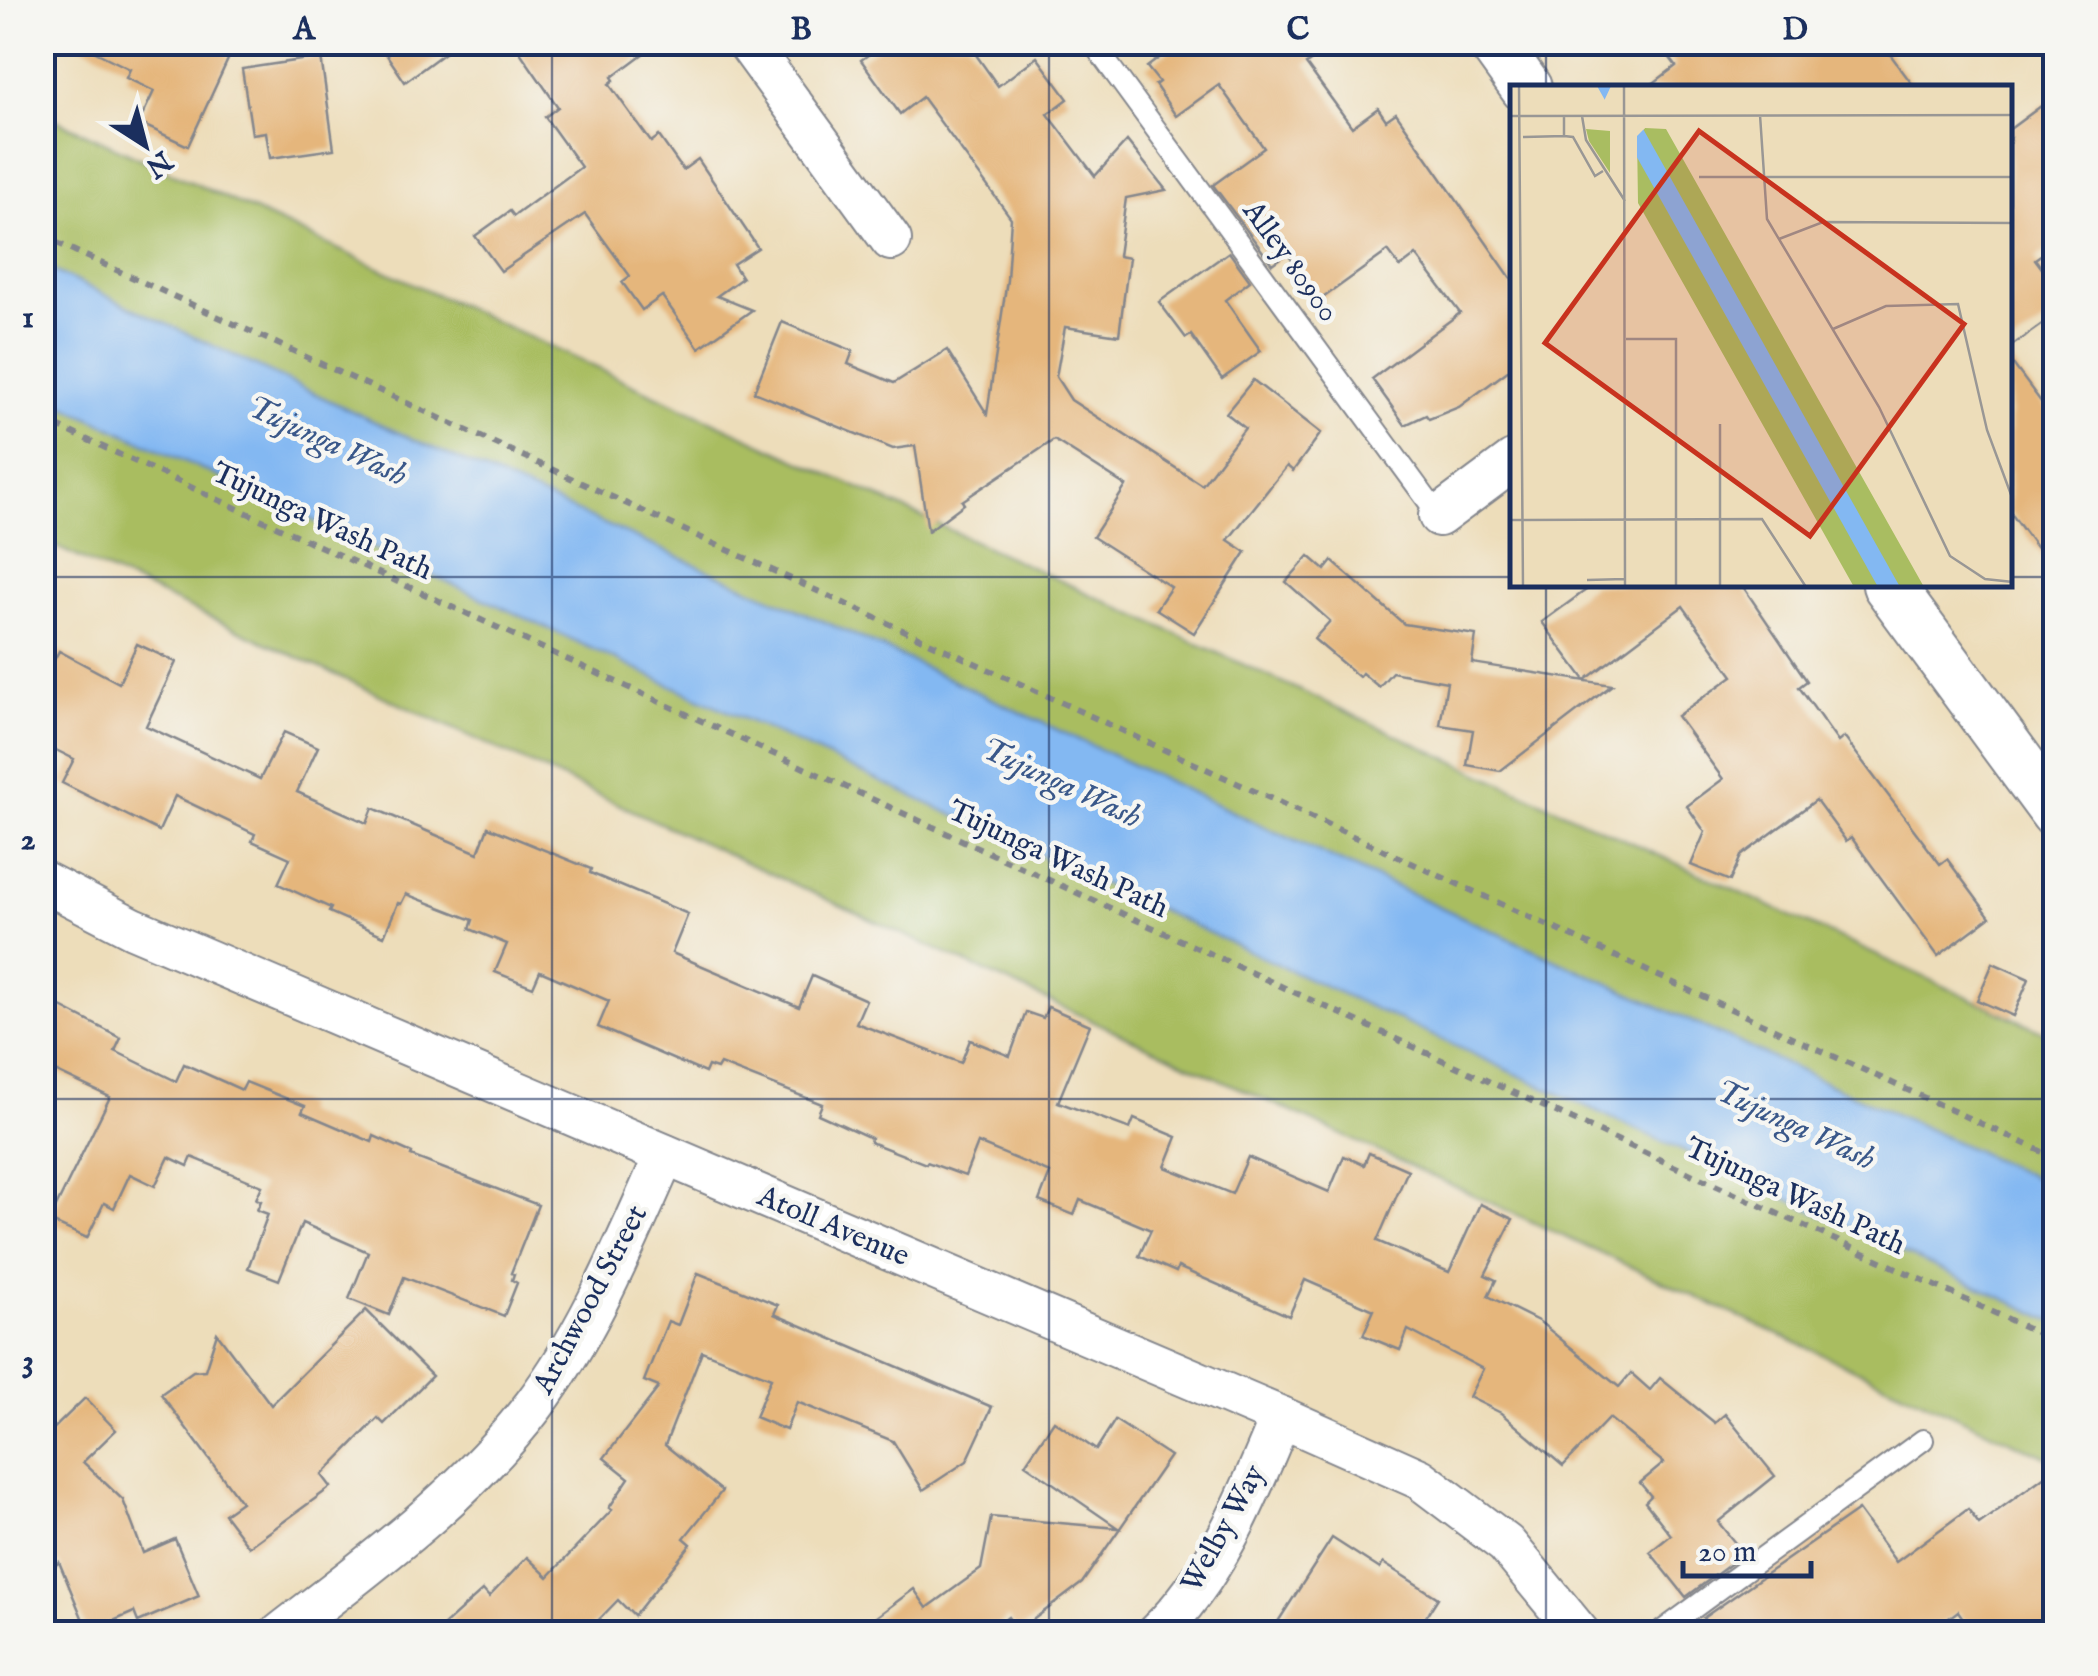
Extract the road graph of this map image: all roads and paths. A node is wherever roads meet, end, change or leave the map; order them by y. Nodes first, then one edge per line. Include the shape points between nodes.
1 (746, 42) edge
2 (1092, 42) edge
3 (1493, 42) edge
4 (1524, 85) edge
5 (42, 236) edge
6 (891, 240) dead end
7 (42, 419) edge
8 (1510, 463) edge
9 (1439, 516) joint
10 (1890, 588) edge
11 (2056, 813) edge
12 (42, 881) edge
13 (664, 1155) junction
14 (2056, 1158) edge
15 (2056, 1341) edge
16 (1282, 1416) junction
17 (1923, 1440) dead end
18 (280, 1634) edge
19 (1156, 1634) edge
20 (1580, 1634) edge
21 (1658, 1634) edge

1 - 6 street
2 - 9 lane, Alley 80900
3 - 4 street
5 - 14 path
7 - 15 path, Tujunga Wash Path
8 - 9 street
10 - 11 street
12 - 13 street, Atoll Avenue via 133,928
13 - 16 street, Atoll Avenue
13 - 18 street, Archwood Street via 582,1327 535,1404 474,1473 396,1544
16 - 19 street, Welby Way via 1218,1553
16 - 20 street, Atoll Avenue via 1420,1479 1506,1544
17 - 21 lane

